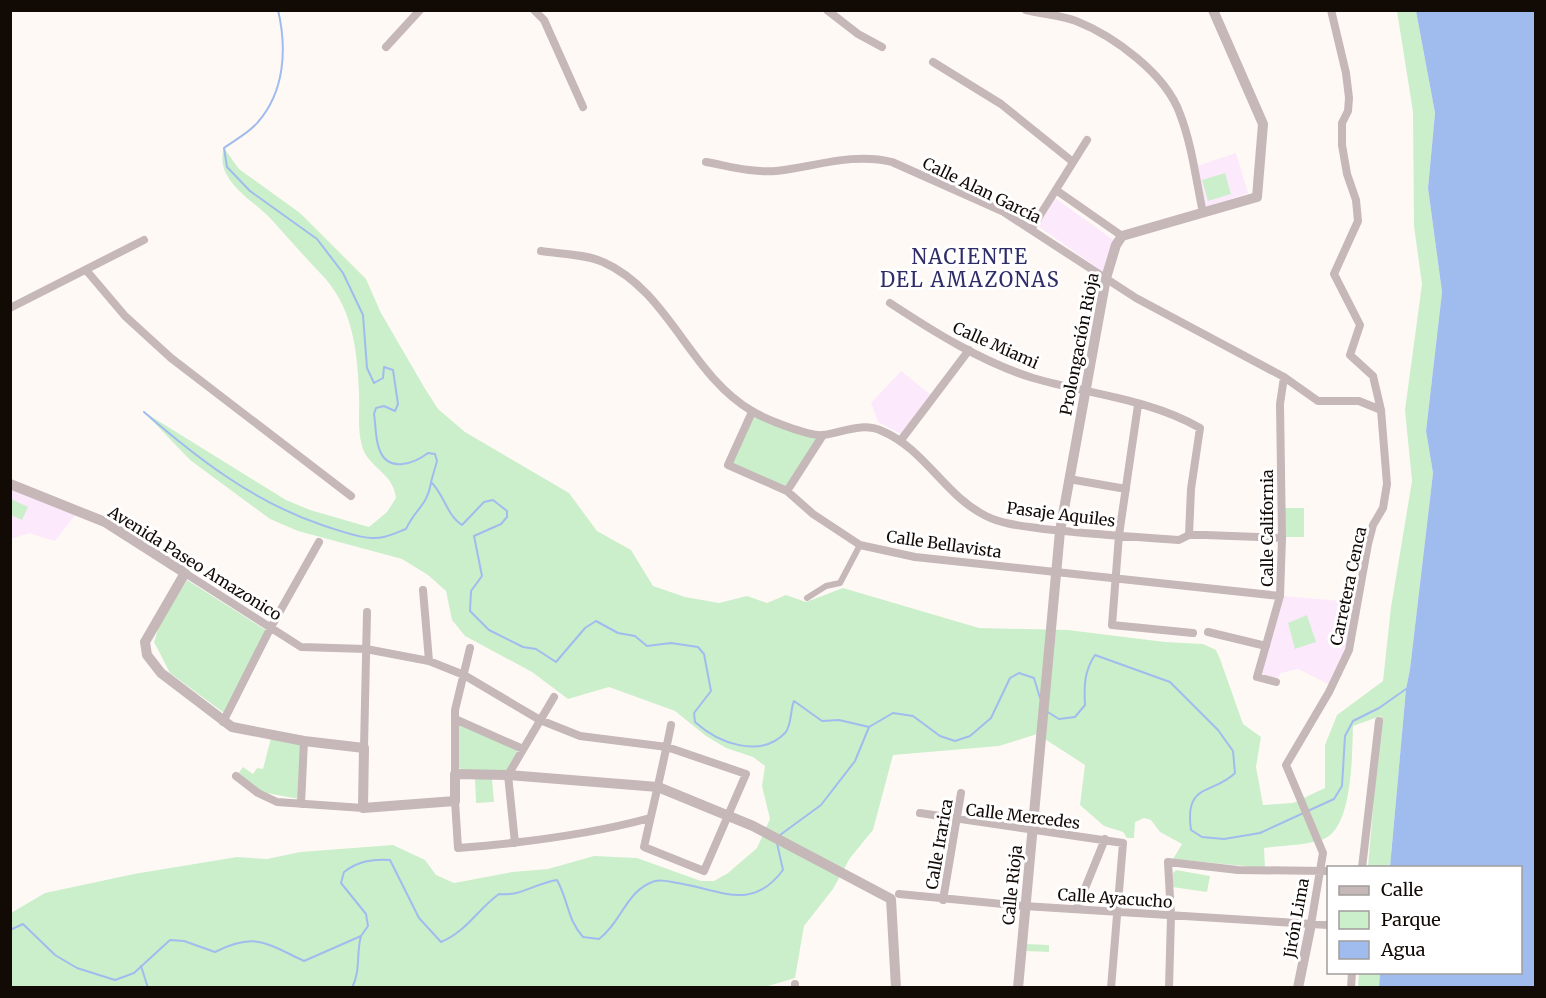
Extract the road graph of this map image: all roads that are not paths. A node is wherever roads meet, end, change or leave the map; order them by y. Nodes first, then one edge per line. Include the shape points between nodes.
1 (420, 10) edge
2 (534, 10) edge
3 (827, 10) edge
4 (1026, 10) edge
5 (1213, 10) edge
6 (1331, 10) edge
7 (386, 47) dead end
8 (882, 47) dead end
9 (933, 62) dead end
10 (582, 107) dead end
11 (1087, 141) dead end
12 (706, 162) dead end
13 (1073, 162) junction
14 (1056, 190) junction
15 (1203, 213) junction
16 (1032, 228) junction
17 (1122, 236) junction
18 (144, 240) dead end
19 (541, 251) dead end
20 (86, 270) junction
21 (1106, 278) junction
22 (890, 303) dead end
23 (10, 308) edge
24 (969, 350) junction
25 (1284, 377) junction
26 (1084, 392) junction
27 (1138, 405) junction
28 (1381, 410) junction
29 (752, 412) junction
30 (823, 435) junction
31 (901, 440) junction
32 (1069, 479) junction
33 (10, 484) edge
34 (1126, 489) junction
35 (787, 491) junction
36 (351, 496) dead end
37 (1060, 531) junction
38 (1190, 534) junction
39 (1119, 536) junction
40 (1282, 538) junction
41 (319, 542) dead end
42 (860, 545) junction
43 (1056, 571) junction
44 (185, 573) junction
45 (1116, 578) junction
46 (423, 590) dead end
47 (1280, 596) junction
48 (807, 598) dead end
49 (1053, 599) joint
50 (367, 612) dead end
51 (271, 627) junction
52 (1208, 632) dead end
53 (1193, 633) dead end
54 (1266, 646) junction
55 (470, 648) dead end
56 (366, 649) junction
57 (429, 661) junction
58 (464, 675) junction
59 (1276, 682) dead end
60 (554, 698) dead end
61 (455, 719) junction
62 (540, 720) junction
63 (1379, 721) dead end
64 (223, 722) junction
65 (671, 725) dead end
66 (304, 741) junction
67 (667, 747) junction
68 (364, 748) junction
69 (523, 749) junction
70 (455, 774) junction
71 (508, 775) junction
72 (236, 776) dead end
73 (658, 787) junction
74 (961, 793) dead end
75 (455, 801) junction
76 (301, 804) junction
77 (363, 808) junction
78 (920, 813) dead end
79 (729, 816) junction
80 (650, 818) junction
81 (956, 820) junction
82 (1032, 831) junction
83 (1105, 839) junction
84 (515, 843) junction
85 (1323, 853) joint
86 (1362, 866) edge
87 (1320, 870) junction
88 (1327, 871) edge
89 (899, 894) dead end
90 (943, 900) junction
91 (1024, 906) junction
92 (1077, 908) junction
93 (1115, 912) junction
94 (1171, 916) junction
95 (1311, 924) junction
96 (1327, 925) edge
97 (896, 987) edge
98 (1018, 987) edge
99 (1111, 987) edge
100 (1169, 987) edge
101 (1298, 987) edge

1 - 7 street
2 - 10 street via 544,20
3 - 8 street
4 - 15 street via 1073,20 1102,34 1119,44 1159,81 1180,112
5 - 15 street via 1263,123 1257,195
6 - 28 street, Carretera Cenca via 1346,73 1349,98 1342,123 1342,145 1358,220 1334,274 1360,325 1350,355 1373,375
9 - 13 street via 1001,104
11 - 13 street
12 - 16 street, Calle Alan García via 775,171 833,161 879,159
13 - 14 street
14 - 16 street
14 - 17 street
15 - 17 street
16 - 21 street, Calle Alan García
17 - 21 street, Prolongación Rioja
18 - 20 street
19 - 29 street via 600,261 626,273 708,373 729,396
20 - 23 street
20 - 36 street via 125,316 171,358
21 - 25 street, Calle Alan García via 1161,313
21 - 26 street, Prolongación Rioja
22 - 24 street, Calle Miami
24 - 26 street, Calle Miami via 1030,377
24 - 31 street
25 - 28 street, Calle Alan García via 1318,401 1359,401
25 - 40 street, Calle California via 1280,404
26 - 27 street, Calle Miami
26 - 32 street, Prolongación Rioja
27 - 34 street
27 - 38 street, Calle Miami via 1169,412 1200,428
28 - 85 street, Carretera Cenca via 1387,484 1383,508 1368,544 1349,650 1286,765
29 - 30 street
29 - 35 street, Calle Bellavista via 728,465
30 - 31 street, Pasaje Aquiles via 839,429 869,428
30 - 35 street
31 - 37 street, Pasaje Aquiles via 987,517
32 - 34 street
32 - 37 street, Prolongación Rioja
33 - 44 street, Avenida Paseo Amazonico via 105,522
34 - 39 street
35 - 42 street, Calle Bellavista via 813,514
37 - 39 street, Pasaje Aquiles
37 - 43 street, Prolongación Rioja
38 - 39 street, Pasaje Aquiles via 1179,540
38 - 40 street, Pasaje Aquiles
39 - 45 street
40 - 47 street, Calle California
41 - 51 street
42 - 43 street, Calle Bellavista via 915,557
42 - 48 street via 840,583 826,586
43 - 45 street, Calle Bellavista
43 - 49 street, Prolongación Rioja
44 - 51 street, Avenida Paseo Amazonico
44 - 64 street via 145,642 147,655 161,673
45 - 47 street, Calle Bellavista
45 - 53 street via 1112,625
46 - 57 street
47 - 54 street, Calle California
49 - 82 street, Calle Rioja
50 - 56 street
51 - 56 street, Avenida Paseo Amazonico via 301,647
51 - 64 street
52 - 54 street
54 - 59 street, Calle California via 1257,677
55 - 58 street
56 - 57 street, Avenida Paseo Amazonico
56 - 68 street
57 - 58 street, Avenida Paseo Amazonico
58 - 61 street
58 - 62 street, Avenida Paseo Amazonico
60 - 62 street
61 - 69 street
61 - 70 street
62 - 67 street, Avenida Paseo Amazonico via 580,736
62 - 69 street
63 - 86 street
64 - 66 street
65 - 67 street
66 - 68 street
66 - 76 street
67 - 73 street
67 - 79 street, Avenida Paseo Amazonico via 746,774
68 - 77 street
69 - 71 street
70 - 71 street
70 - 75 street
71 - 73 street
71 - 84 street
72 - 76 street via 268,798
73 - 79 street
73 - 80 street
74 - 81 street, Calle Irarica
75 - 77 street
75 - 84 street via 458,848
76 - 77 street
78 - 81 street, Calle Mercedes
79 - 80 street via 705,871 644,847
79 - 97 street via 891,899
80 - 84 street via 609,829
81 - 82 street, Calle Mercedes
81 - 90 street, Calle Irarica
82 - 83 street, Calle Mercedes
82 - 91 street, Calle Rioja
83 - 92 street
83 - 93 street, Calle Mercedes via 1123,843
85 - 87 street, Jirón Lima
87 - 88 street
87 - 94 street via 1238,870 1168,862
87 - 95 street, Jirón Lima
89 - 90 street, Calle Ayacucho
90 - 91 street, Calle Ayacucho
91 - 92 street, Calle Ayacucho
91 - 98 street, Calle Rioja
92 - 93 street, Calle Ayacucho
93 - 94 street, Calle Ayacucho
93 - 99 street
94 - 95 street, Calle Ayacucho
94 - 100 street
95 - 96 street, Calle Ayacucho
95 - 101 street, Jirón Lima

